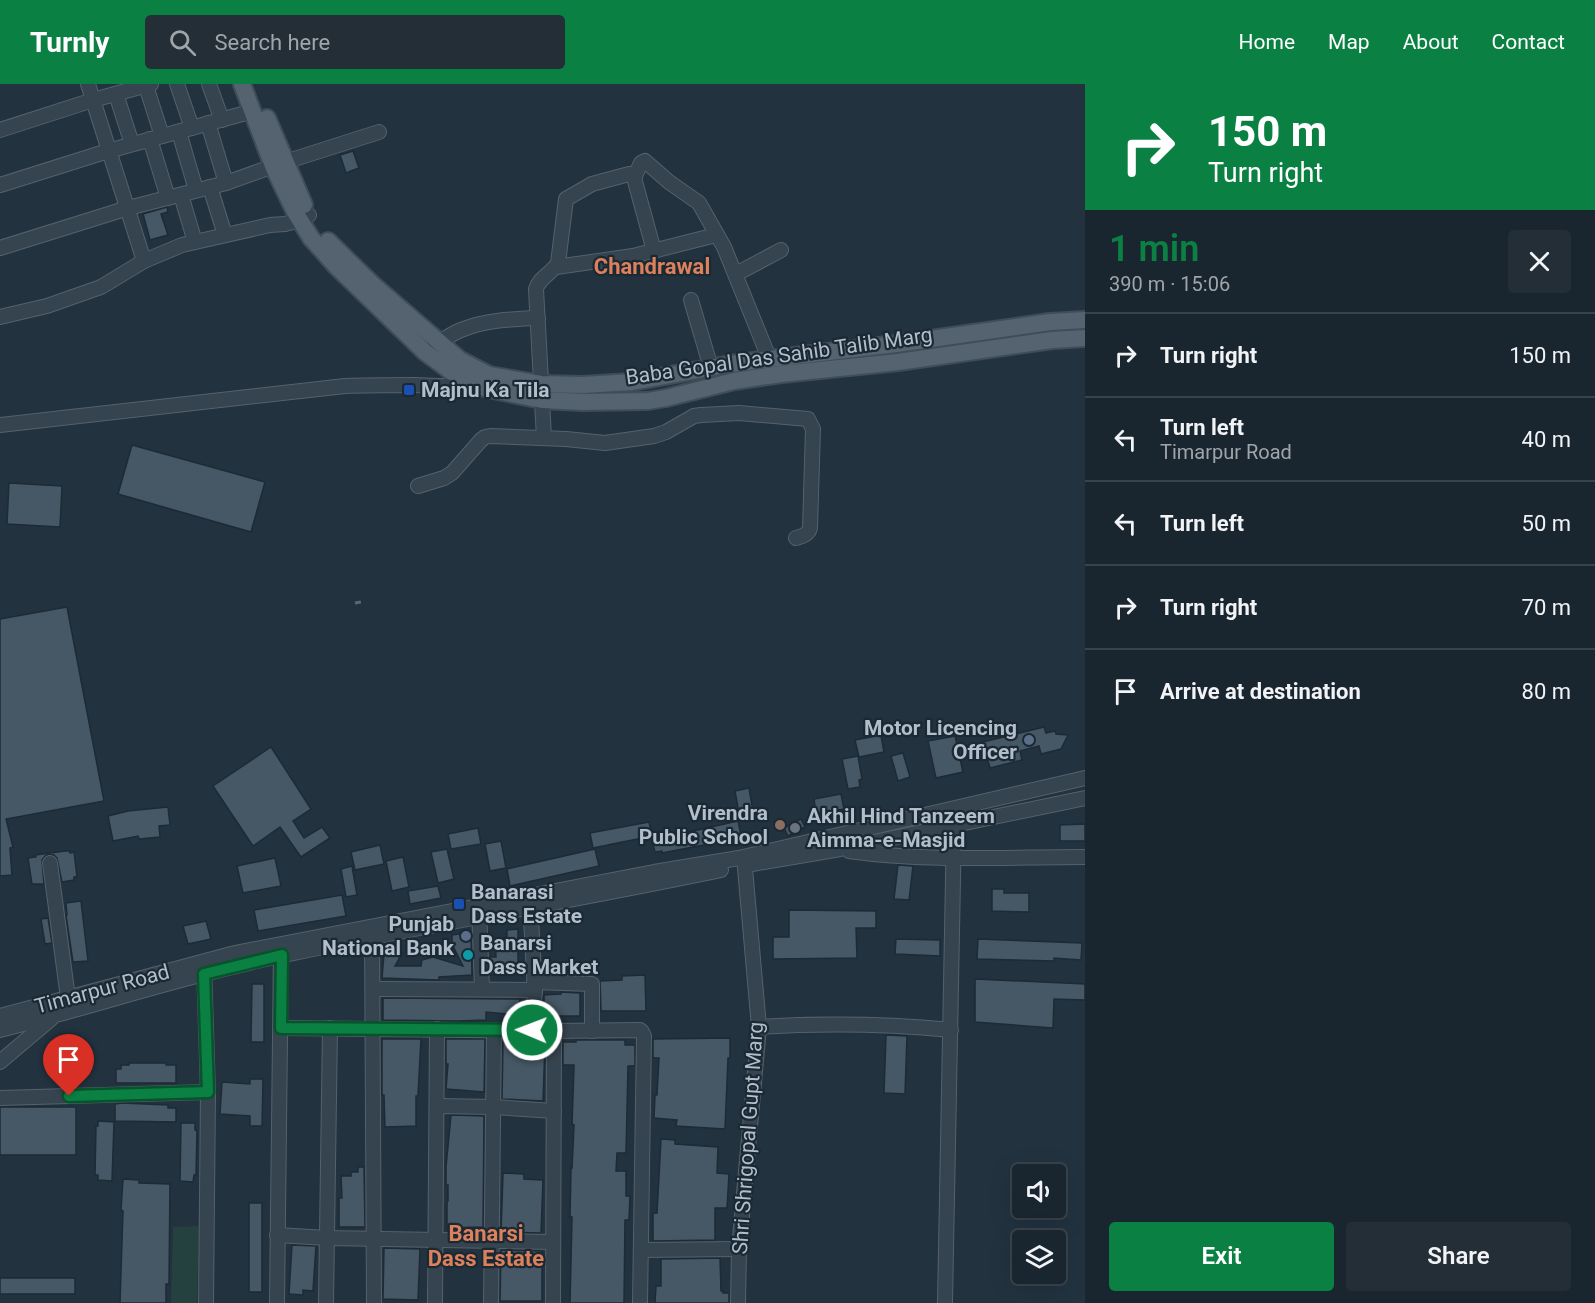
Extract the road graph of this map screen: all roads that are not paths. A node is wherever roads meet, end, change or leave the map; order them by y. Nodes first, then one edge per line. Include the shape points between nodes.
1 (87, 84) edge
2 (177, 84) edge
3 (209, 84) edge
4 (242, 84) edge
5 (254, 84) edge
6 (148, 85) edge
7 (129, 87) edge
8 (116, 94) junction
9 (93, 100) junction
10 (253, 111) junction
11 (215, 122) junction
12 (0, 129) edge
13 (185, 130) junction
14 (380, 132) dead end
15 (156, 138) junction
16 (132, 144) junction
17 (108, 151) junction
18 (279, 164) junction
19 (635, 176) junction
20 (226, 183) junction
21 (0, 185) edge
22 (203, 189) junction
23 (174, 196) junction
24 (128, 208) junction
25 (304, 217) junction
26 (225, 235) junction
27 (716, 235) junction
28 (195, 242) junction
29 (0, 248) edge
30 (781, 250) dead end
31 (654, 251) junction
32 (144, 261) junction
33 (556, 267) junction
34 (736, 273) junction
35 (691, 300) dead end
36 (0, 316) edge
37 (538, 318) junction
38 (1085, 320) edge
39 (1085, 338) edge
40 (432, 347) junction
41 (770, 359) junction
42 (711, 368) junction
43 (489, 375) junction
44 (470, 383) junction
45 (541, 392) junction
46 (0, 425) edge
47 (544, 438) junction
48 (418, 486) dead end
49 (796, 538) dead end
50 (1085, 778) edge
51 (1085, 798) edge
52 (954, 825) junction
53 (839, 842) junction
54 (1085, 857) edge
55 (954, 858) junction
56 (744, 861) junction
57 (50, 863) dead end
58 (530, 902) junction
59 (479, 911) junction
60 (372, 932) junction
61 (281, 949) junction
62 (204, 967) junction
63 (534, 986) junction
64 (373, 989) junction
65 (482, 989) junction
66 (68, 998) junction
67 (0, 1016) edge
68 (55, 1016) junction
69 (759, 1027) junction
70 (281, 1028) junction
71 (330, 1028) junction
72 (373, 1028) junction
73 (437, 1029) junction
74 (0, 1030) edge
75 (494, 1030) junction
76 (532, 1030) junction
77 (592, 1030) junction
78 (951, 1030) junction
79 (554, 1031) junction
80 (0, 1062) edge
81 (208, 1092) junction
82 (0, 1098) edge
83 (437, 1106) junction
84 (494, 1107) junction
85 (554, 1111) junction
86 (277, 1235) junction
87 (327, 1238) junction
88 (374, 1239) junction
89 (436, 1241) junction
90 (492, 1241) junction
91 (553, 1242) junction
92 (739, 1249) junction
93 (641, 1250) junction
94 (206, 1303) edge
95 (277, 1303) edge
96 (326, 1303) edge
97 (374, 1303) edge
98 (435, 1303) edge
99 (491, 1303) edge
100 (553, 1303) edge
101 (640, 1303) edge
102 (738, 1303) edge
103 (945, 1303) edge

1 - 9 street
2 - 13 street
3 - 11 street
4 - 10 main road, Baba Gopal Das Sahib Talib Marg
5 - 18 main road, Baba Gopal Das Sahib Talib Marg
6 - 7 street
6 - 15 street
7 - 8 street
8 - 9 street
8 - 16 street
9 - 12 street
9 - 17 street
10 - 11 street
10 - 18 main road, Baba Gopal Das Sahib Talib Marg
11 - 13 street
11 - 20 street
13 - 15 street
13 - 22 street
14 - 18 street
15 - 16 street
15 - 23 street
16 - 17 street
17 - 21 street
17 - 24 street
18 - 20 street
18 - 25 main road, Baba Gopal Das Sahib Talib Marg
19 - 27 street via 641,163 648,163 699,203
19 - 31 street
19 - 33 street via 631,173 592,184 566,199
20 - 22 street
22 - 23 street
22 - 26 street
23 - 24 street
23 - 28 street
24 - 29 street
24 - 32 street
25 - 26 street
25 - 40 main road, Baba Gopal Das Sahib Talib Marg via 311,238 337,267
26 - 28 street
27 - 31 street
27 - 34 street
28 - 32 street
30 - 34 street
31 - 33 street
32 - 36 street via 101,287 47,306
33 - 37 street via 536,287
34 - 41 street
35 - 42 street
37 - 40 street via 474,326
37 - 45 street
38 - 41 main road, Baba Gopal Das Sahib Talib Marg
39 - 45 main road, Baba Gopal Das Sahib Talib Marg via 781,374 648,401 583,402
40 - 43 main road, Baba Gopal Das Sahib Talib Marg
40 - 44 main road, Baba Gopal Das Sahib Talib Marg via 452,372
41 - 42 main road, Baba Gopal Das Sahib Talib Marg
42 - 45 main road, Baba Gopal Das Sahib Talib Marg
43 - 44 street
43 - 45 main road, Baba Gopal Das Sahib Talib Marg
44 - 45 main road, Baba Gopal Das Sahib Talib Marg via 510,394
44 - 46 street via 345,386
45 - 47 street
47 - 48 street via 484,437 452,473
47 - 49 street via 605,443 654,436 701,415 739,413 808,419 813,429 810,528
50 - 53 street, Timarpur Road
51 - 52 street, Timarpur Road
52 - 53 street, Timarpur Road
52 - 55 street
53 - 55 street via 884,855
53 - 56 street, Timarpur Road
54 - 55 street
55 - 78 street
56 - 58 street, Timarpur Road
56 - 69 street, Shri Shrigopal Gupt Marg
57 - 66 street
58 - 59 street, Timarpur Road
58 - 63 street
59 - 60 street, Timarpur Road
59 - 65 street
60 - 61 street, Timarpur Road
60 - 64 street
61 - 62 street, Timarpur Road
61 - 70 street
62 - 66 street, Timarpur Road
62 - 68 street, Timarpur Road
62 - 81 street
63 - 65 street
63 - 76 street
63 - 77 street via 592,984
64 - 65 street
64 - 72 street
66 - 67 street, Timarpur Road
68 - 74 street, Timarpur Road
68 - 80 street
69 - 78 street via 861,1025
69 - 92 street, Shri Shrigopal Gupt Marg
70 - 71 street
70 - 86 street
71 - 72 street
71 - 87 street
72 - 73 street
72 - 88 street
73 - 75 street
73 - 83 street
75 - 76 street
75 - 84 street
76 - 79 street
77 - 79 street
77 - 93 street via 640,1030 644,1036
78 - 103 street
79 - 85 street
81 - 82 street
81 - 94 street
83 - 84 street
83 - 89 street
84 - 85 street
84 - 90 street
85 - 91 street
86 - 87 street
86 - 95 street
87 - 88 street
87 - 96 street
88 - 89 street
88 - 97 street
89 - 90 street
89 - 98 street
90 - 91 street
90 - 99 street
91 - 100 street
92 - 93 street
92 - 102 street, Shri Shrigopal Gupt Marg
93 - 101 street

